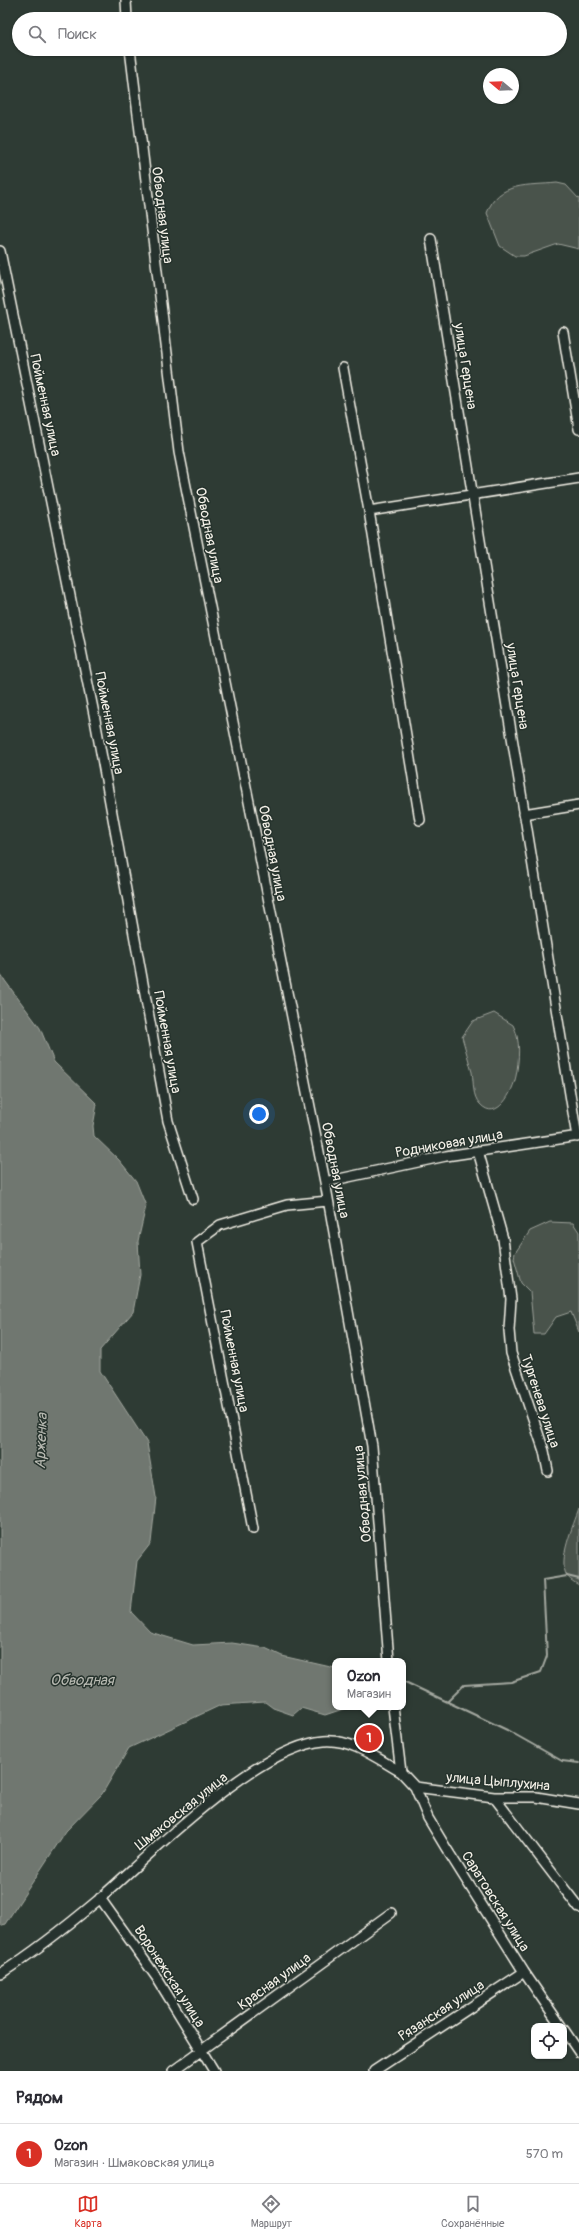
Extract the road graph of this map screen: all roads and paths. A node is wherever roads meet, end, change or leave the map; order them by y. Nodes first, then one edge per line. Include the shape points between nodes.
1 (126, 0) edge
2 (127, 12) edge
3 (131, 56) edge
4 (431, 239) dead end
5 (0, 251) edge
6 (563, 332) dead end
7 (343, 368) dead end
8 (579, 429) edge
9 (579, 478) edge
10 (473, 493) junction
11 (369, 511) junction
12 (579, 805) edge
13 (524, 814) junction
14 (420, 820) dead end
15 (578, 1137) edge
16 (478, 1151) junction
17 (325, 1182) junction
18 (193, 1199) dead end
19 (328, 1201) junction
20 (548, 1471) dead end
21 (253, 1529) dead end
22 (389, 1658) edge
23 (392, 1710) edge
24 (402, 1772) junction
25 (415, 1787) junction
26 (494, 1796) junction
27 (579, 1804) edge
28 (100, 1898) junction
29 (579, 1908) edge
30 (391, 1913) dead end
31 (524, 1972) junction
32 (0, 1974) edge
33 (559, 2023) edge
34 (567, 2034) edge
35 (202, 2050) junction
36 (579, 2052) edge
37 (172, 2071) edge
38 (214, 2071) edge
39 (374, 2071) edge

1 - 2 street
3 - 17 street, Обводная улица via 179,452
4 - 10 street, улица Герцена
5 - 18 street, Пойменная улица via 94,714 168,1121
6 - 8 street
7 - 11 street
9 - 10 street
10 - 11 street
10 - 13 street, улица Герцена
11 - 14 street
12 - 13 street
13 - 15 street, улица Герцена
15 - 16 street, Родниковая улица
16 - 17 street, Родниковая улица
16 - 20 street, Тургенева улица via 503,1239 511,1299 511,1353 544,1451
17 - 19 street, Обводная улица
19 - 21 street, Пойменная улица via 287,1205 220,1226 197,1242
19 - 22 street, Обводная улица via 372,1446
23 - 24 street
24 - 25 street
24 - 28 street, Шмаковская улица via 353,1745 325,1741 293,1748 262,1765 199,1811
25 - 26 street, улица Цыплухина
25 - 31 street, Саратовская улица via 428,1818
26 - 27 street, улица Цыплухина via 536,1797
26 - 29 street
28 - 32 street, Шмаковская улица
28 - 35 street, Воронежская улица via 157,1978
30 - 35 street, Красная улица
31 - 33 street, Саратовская улица
31 - 39 street, Рязанская улица
34 - 36 street
35 - 37 street, Красная улица
35 - 38 street, Воронежская улица

